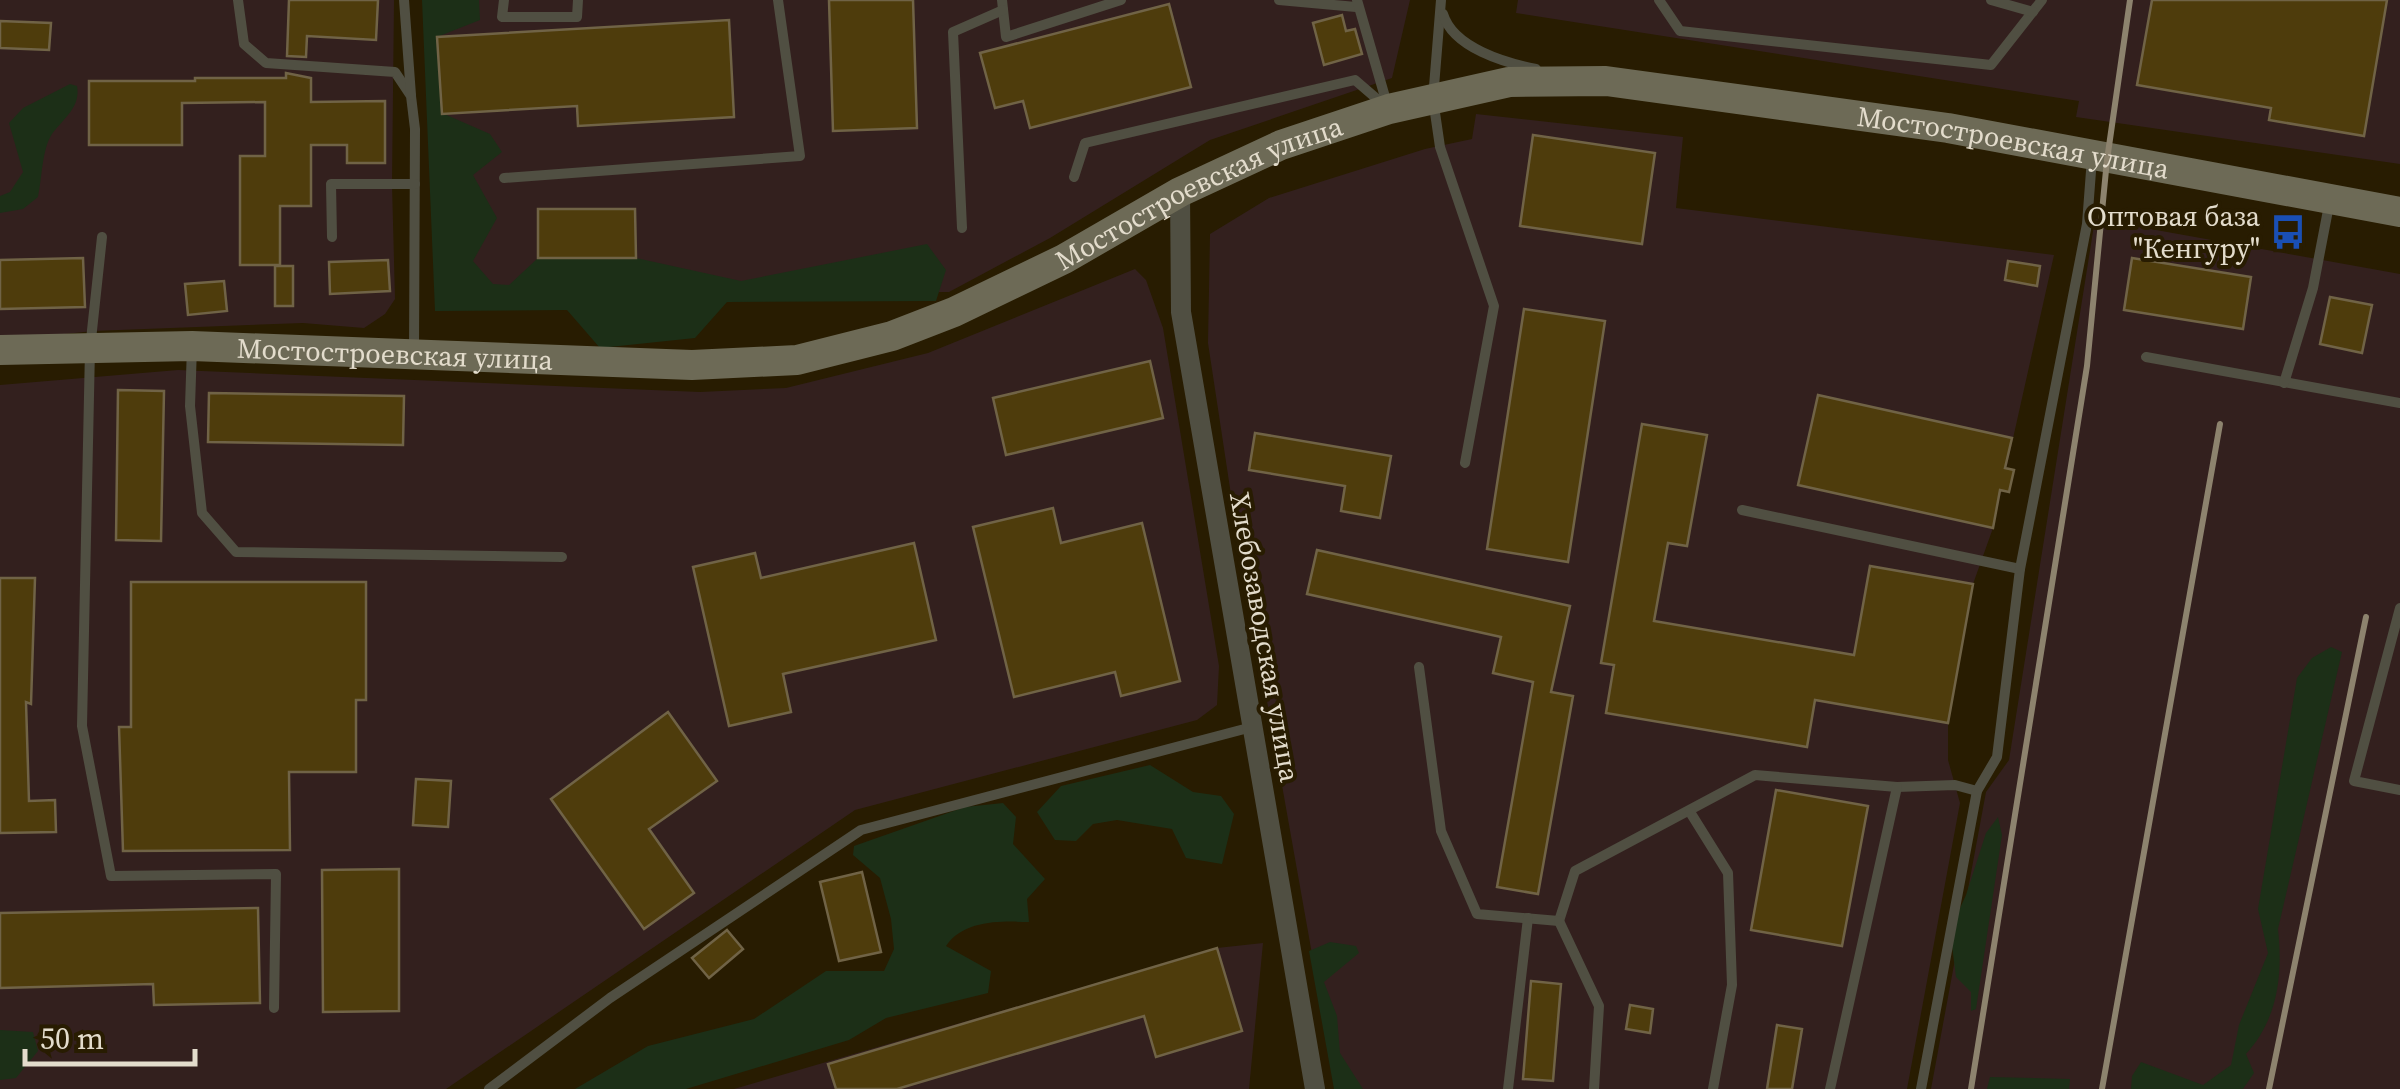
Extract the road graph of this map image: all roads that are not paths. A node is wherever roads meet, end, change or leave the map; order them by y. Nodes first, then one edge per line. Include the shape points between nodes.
1 (238, 0) edge
2 (404, 0) edge
3 (504, 0) edge
4 (578, 0) edge
5 (778, 0) edge
6 (1121, 0) edge
7 (1279, 0) edge
8 (1659, 0) edge
9 (1991, 0) edge
10 (2042, 0) edge
11 (1441, 3) edge
12 (1356, 4) edge
13 (1003, 5) edge
14 (2033, 12) junction
15 (1606, 81) junction
16 (411, 96) junction
17 (1434, 99) junction
18 (1388, 109) junction
19 (2092, 156) junction
20 (504, 178) dead end
21 (1074, 178) dead end
22 (414, 184) junction
23 (1180, 192) junction
24 (2330, 199) junction
25 (2400, 212) edge
26 (962, 228) dead end
27 (102, 236) dead end
28 (332, 237) dead end
29 (192, 346) junction
30 (90, 349) junction
31 (0, 350) edge
32 (414, 353) junction
33 (2146, 357) dead end
34 (2284, 383) junction
35 (2400, 403) edge
36 (1464, 463) dead end
37 (1742, 510) dead end
38 (562, 558) dead end
39 (2020, 569) junction
40 (2400, 608) edge
41 (1418, 667) dead end
42 (1252, 727) junction
43 (1897, 787) junction
44 (2400, 790) edge
45 (1976, 791) junction
46 (1690, 812) junction
47 (1528, 918) junction
48 (1559, 921) junction
49 (274, 1008) dead end
50 (489, 1089) edge
51 (1315, 1089) edge
52 (1508, 1089) edge
53 (1594, 1089) edge
54 (1714, 1089) edge
55 (1830, 1089) edge
56 (1921, 1089) edge

1 - 16 lane via 244,44 266,63 395,72
2 - 16 lane
3 - 4 lane via 502,18 577,16
5 - 20 lane via 800,156
6 - 13 lane via 1006,37
7 - 12 lane
8 - 14 lane via 1680,30 1991,65
9 - 14 lane
10 - 14 lane
11 - 15 lane via 1446,24 1473,47 1510,64
11 - 17 lane
12 - 18 lane
13 - 26 lane via 952,32
15 - 17 main road, Мостостроевская улица via 1510,82
15 - 19 main road, Мостостроевская улица via 1948,128
16 - 22 lane
17 - 18 main road, Мостостроевская улица
17 - 36 lane via 1440,147 1494,306
18 - 21 lane via 1356,80 1086,143
18 - 23 main road, Мостостроевская улица via 1282,145
19 - 24 main road, Мостостроевская улица
19 - 39 lane via 2087,224
22 - 28 lane via 331,184
22 - 32 lane
23 - 32 main road, Мостостроевская улица via 954,312 797,360 692,364
23 - 42 street, Хлебозаводская улица via 1181,312
24 - 25 main road, Мостостроевская улица
24 - 34 lane via 2313,288
27 - 30 lane
29 - 30 main road, Мостостроевская улица
29 - 32 main road, Мостостроевская улица
29 - 38 lane via 190,406 202,513 236,552
30 - 31 main road, Мостостроевская улица
30 - 49 lane via 82,726 110,876 276,874
33 - 34 lane
34 - 35 lane
37 - 39 lane
39 - 45 lane via 1997,758
40 - 44 lane via 2354,781
41 - 47 lane via 1441,830 1477,914
42 - 50 lane via 861,830 610,998
42 - 51 street, Хлебозаводская улица
43 - 45 lane via 1955,784
43 - 46 lane via 1755,775
43 - 55 lane
45 - 56 lane
46 - 48 lane via 1575,871
46 - 54 lane via 1728,873 1732,985
47 - 48 lane
47 - 52 lane
48 - 53 lane via 1599,1006

